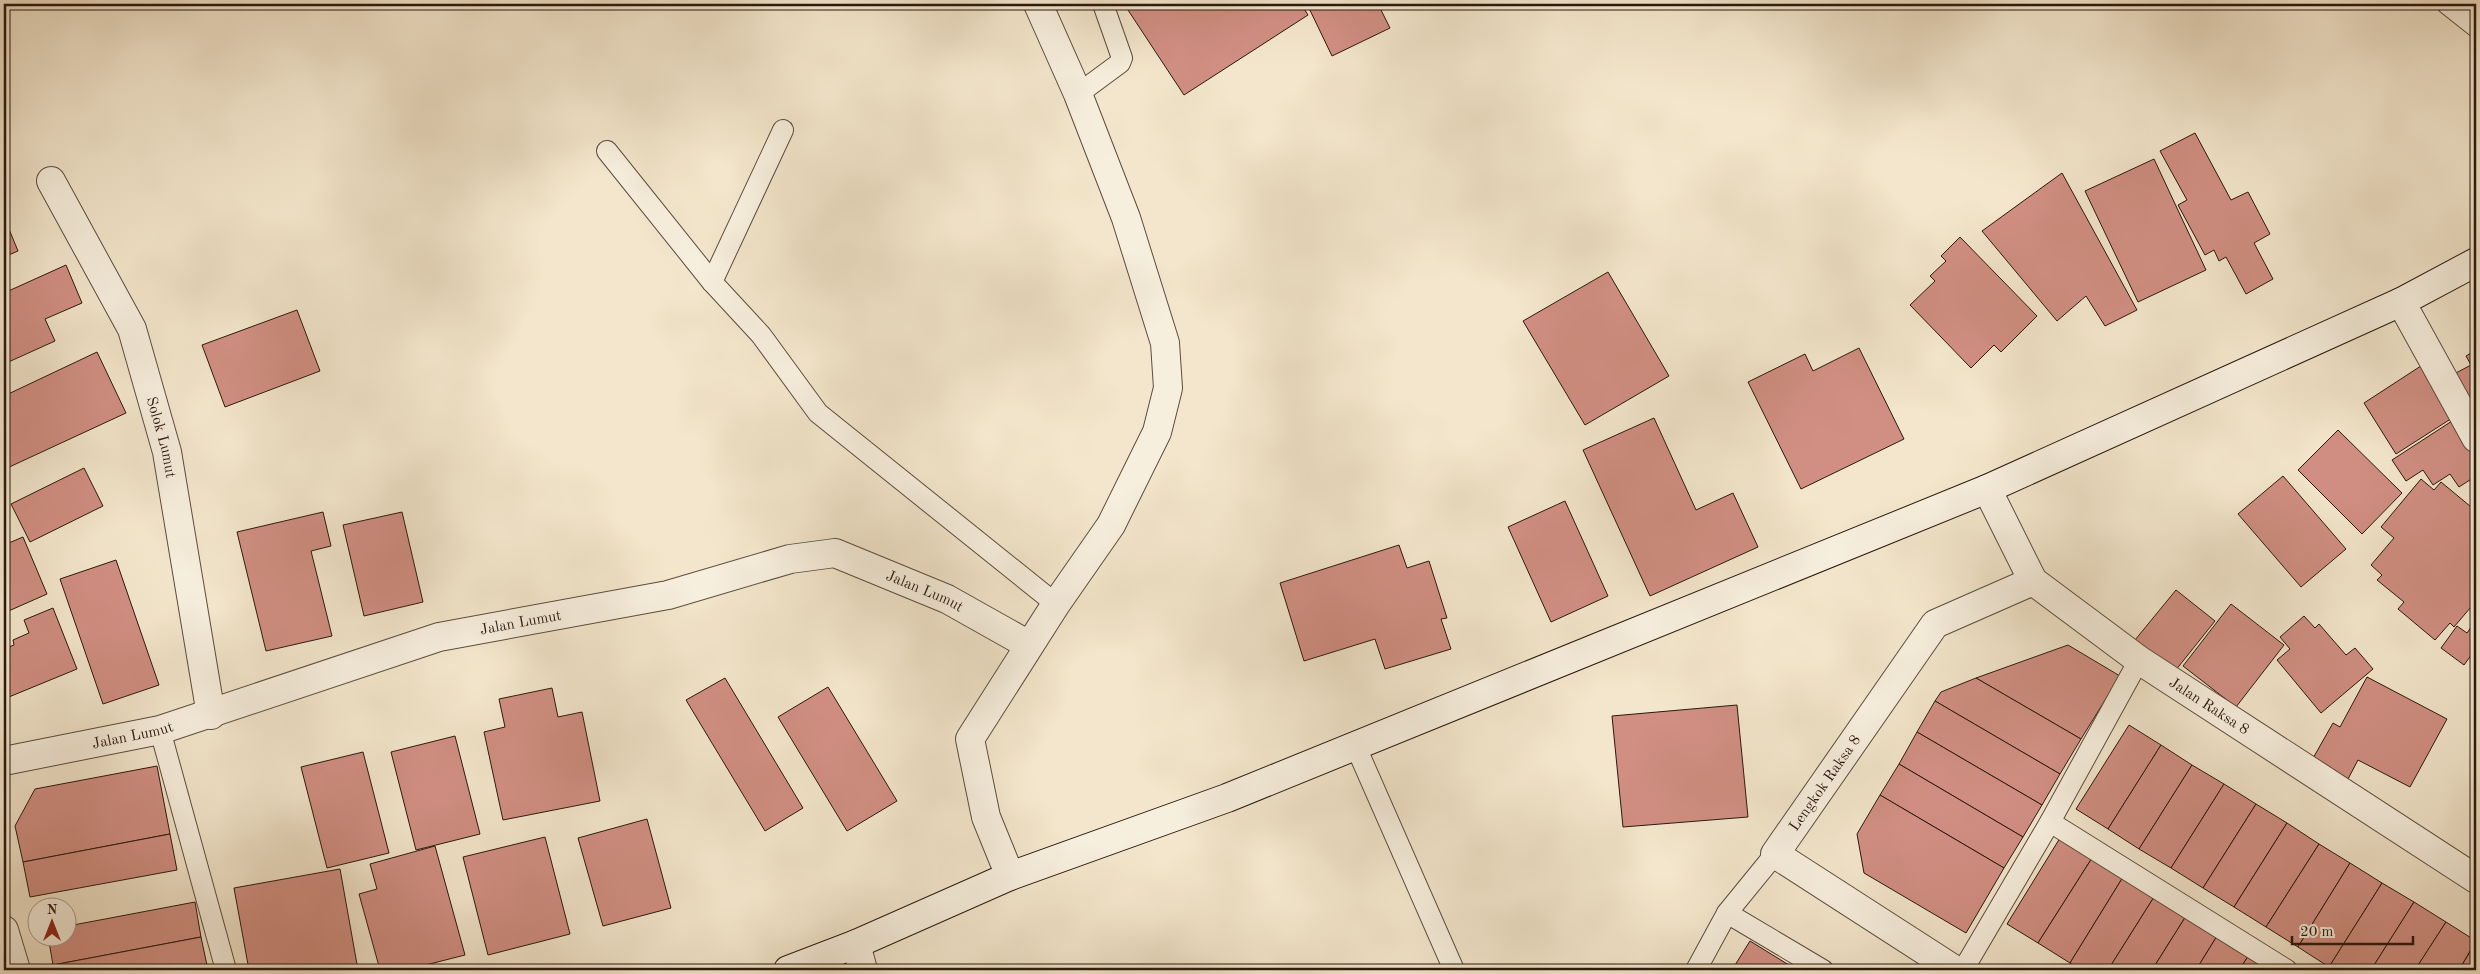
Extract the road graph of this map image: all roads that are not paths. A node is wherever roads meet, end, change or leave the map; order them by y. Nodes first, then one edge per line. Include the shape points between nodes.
1 (1038, 4) edge
2 (1103, 4) edge
3 (2447, 4) edge
4 (2476, 27) edge
5 (1078, 94) junction
6 (783, 130) dead end
7 (607, 151) dead end
8 (51, 182) dead end
9 (2476, 262) edge
10 (712, 282) junction
11 (2401, 302) junction
12 (2476, 438) edge
13 (1987, 489) junction
14 (2033, 581) junction
15 (1056, 604) junction
16 (1029, 645) junction
17 (2140, 660) junction
18 (212, 714) junction
19 (160, 730) junction
20 (1356, 747) junction
21 (4, 761) edge
22 (2050, 822) junction
23 (1775, 854) junction
24 (1010, 876) junction
25 (2476, 879) edge
26 (1727, 913) junction
27 (4, 930) edge
28 (856, 944) junction
29 (16, 970) edge
30 (226, 970) edge
31 (788, 970) edge
32 (863, 970) edge
33 (1454, 970) edge
34 (1696, 970) edge
35 (1823, 970) edge
36 (1955, 970) edge
37 (1963, 970) edge
38 (2288, 970) edge

1 - 5 street
2 - 5 lane via 1122,58 1120,63
3 - 4 lane
5 - 15 street via 1126,218 1165,343 1168,388 1157,432 1111,525
6 - 10 lane
7 - 10 lane
8 - 18 street, Solok Lumut via 132,329 167,452
9 - 11 street
10 - 15 lane via 761,335 818,413
11 - 12 street
11 - 13 street
13 - 14 street, Jalan Raksa 8
13 - 20 street
14 - 17 street, Jalan Raksa 8
14 - 23 street, Lengkok Raksa 8 via 1935,624
15 - 16 street
16 - 18 street, Jalan Lumut via 947,599 835,553 790,559 668,595 439,637
16 - 24 street via 970,739 986,817
17 - 22 lane
17 - 25 street, Jalan Raksa 8
18 - 19 street, Jalan Lumut
19 - 21 street, Jalan Lumut
19 - 30 lane
20 - 24 street via 1227,798
20 - 33 lane
22 - 37 lane
22 - 38 lane
23 - 26 lane
23 - 36 street
24 - 28 street
26 - 34 lane
26 - 35 lane
27 - 29 street
28 - 31 street
28 - 32 street

